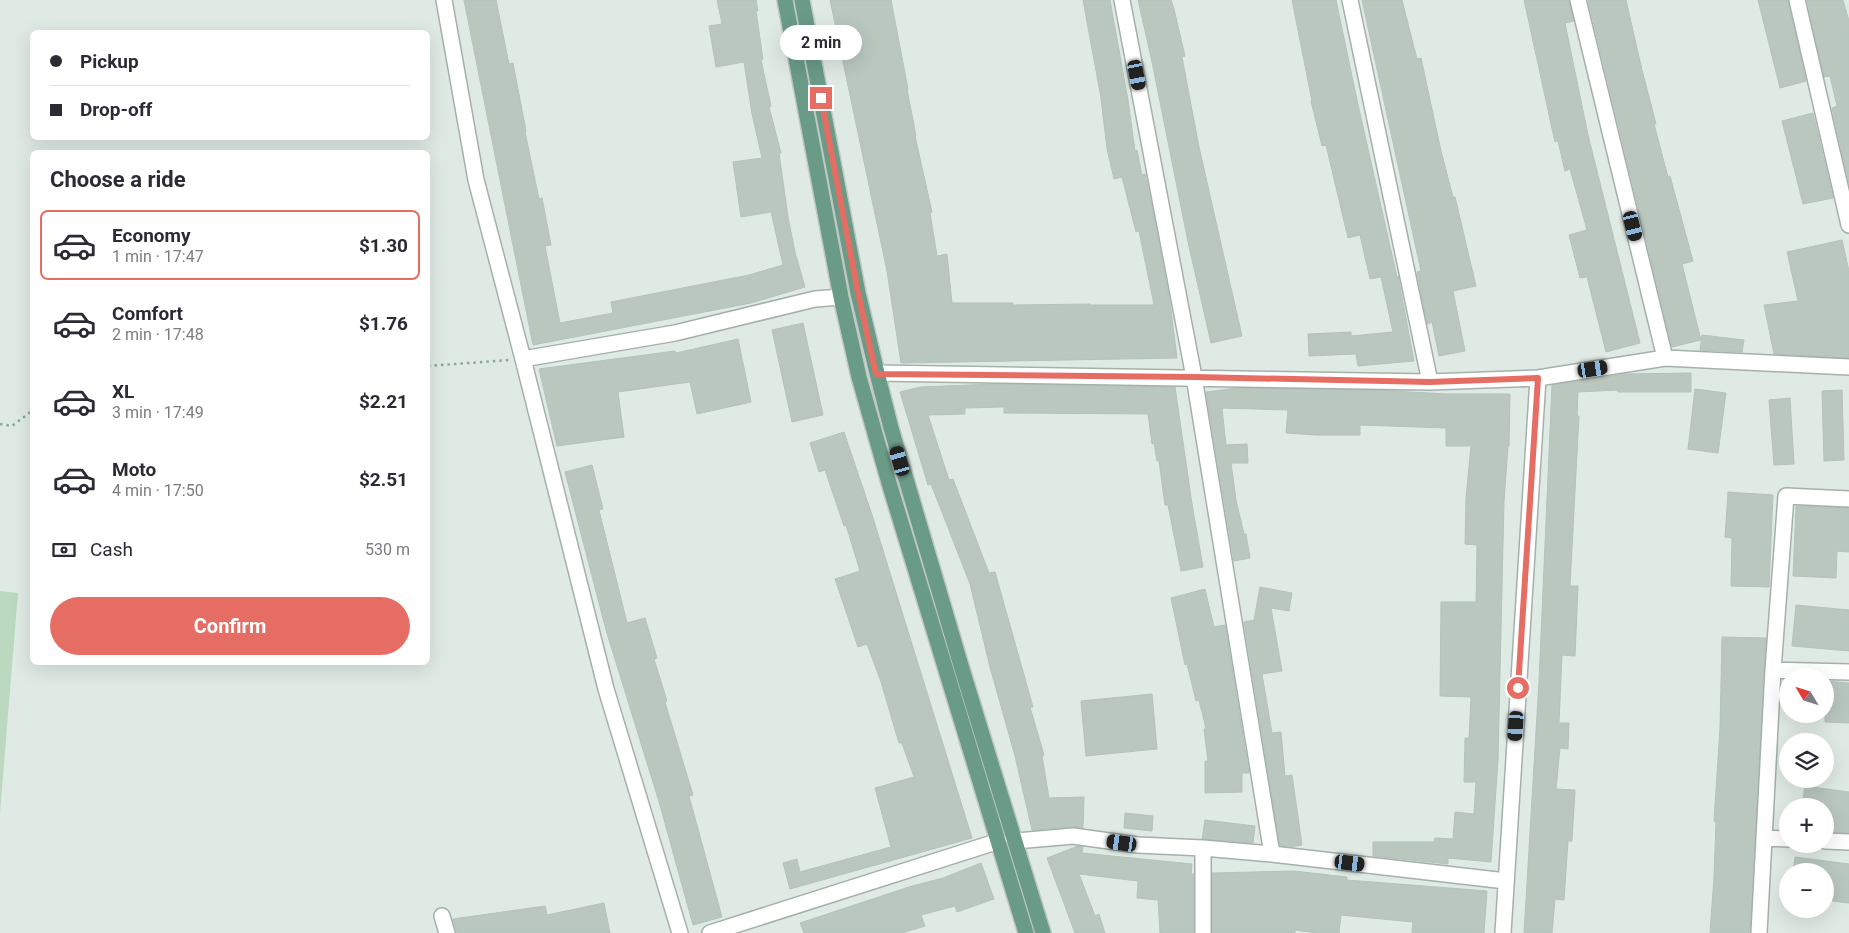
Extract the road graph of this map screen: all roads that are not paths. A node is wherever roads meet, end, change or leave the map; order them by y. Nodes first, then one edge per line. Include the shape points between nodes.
1 (444, 0) edge
2 (785, 0) edge
3 (802, 0) edge
4 (1122, 0) edge
5 (1350, 0) edge
6 (1578, 0) edge
7 (1797, 0) edge
8 (1849, 225) edge
9 (841, 297) junction
10 (1665, 358) junction
11 (523, 359) junction
12 (1849, 367) edge
13 (876, 374) junction
14 (1194, 377) junction
15 (1538, 378) junction
16 (1430, 382) junction
17 (1849, 498) edge
18 (1773, 670) junction
19 (1849, 672) edge
20 (1764, 838) junction
21 (1779, 839) edge
22 (999, 841) junction
23 (1015, 841) junction
24 (1834, 841) edge
25 (1849, 842) edge
26 (1203, 848) junction
27 (1272, 854) junction
28 (1506, 881) junction
29 (442, 916) dead end
30 (447, 933) edge
31 (680, 933) edge
32 (710, 933) edge
33 (1026, 933) edge
34 (1043, 933) edge
35 (1204, 933) edge
36 (1502, 933) edge
37 (1759, 933) edge

1 - 11 street via 476,180
2 - 9 main road
3 - 13 main road
4 - 14 street
5 - 16 street
6 - 10 street
7 - 8 street
9 - 11 street via 815,299 675,333
9 - 22 main road via 874,432
10 - 12 street
10 - 15 street
11 - 31 street via 606,690
13 - 14 street
13 - 23 main road
14 - 16 street
14 - 27 street
15 - 16 street
15 - 28 street
17 - 18 street via 1786,496
18 - 19 street
18 - 20 street
20 - 21 street
20 - 37 street
22 - 32 street
22 - 33 main road
23 - 26 street via 1073,836 1138,845
23 - 34 main road
24 - 25 street
26 - 27 street
26 - 35 street
27 - 28 street
28 - 36 street
29 - 30 street

